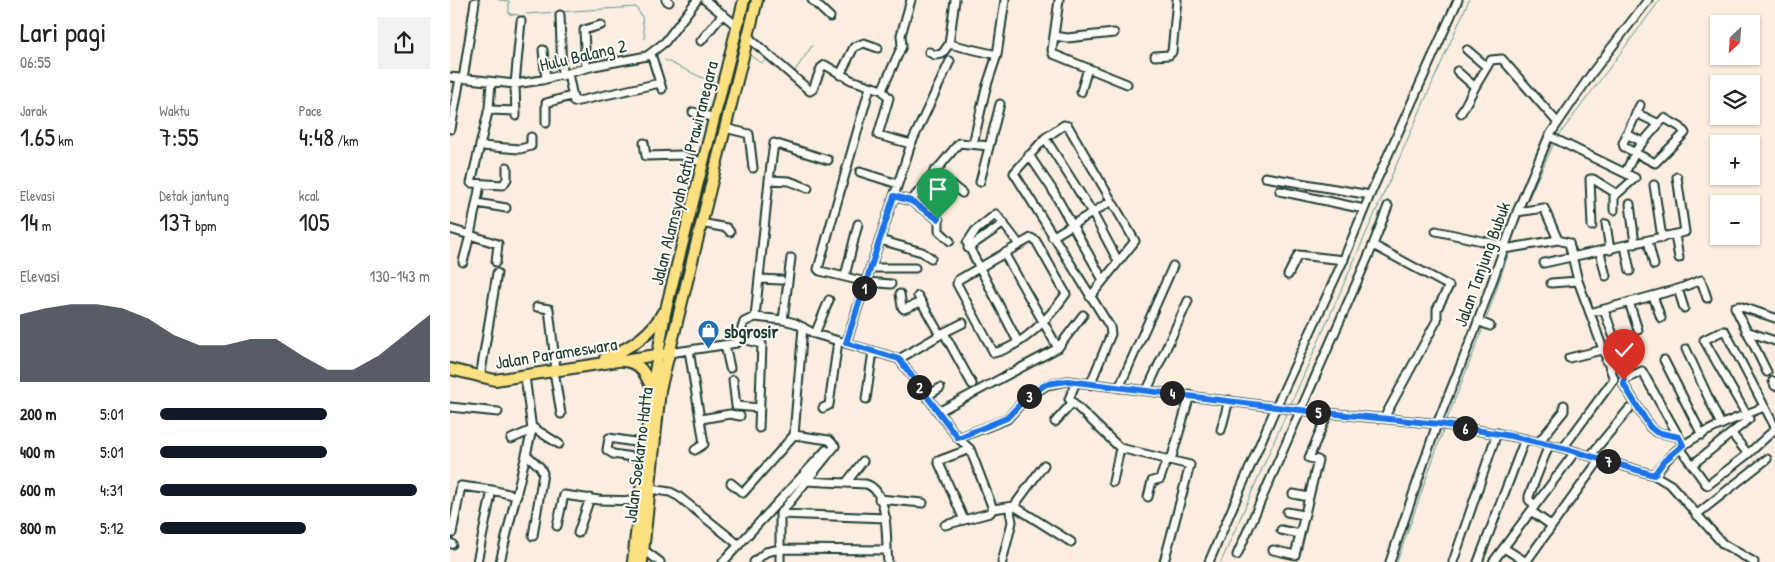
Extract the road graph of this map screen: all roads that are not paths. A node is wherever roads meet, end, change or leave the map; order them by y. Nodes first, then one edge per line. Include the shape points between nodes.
1 (696, 0) edge
2 (705, 0) edge
3 (744, 0) edge
4 (757, 0) edge
5 (812, 0) edge
6 (911, 0) edge
7 (955, 0) edge
8 (1005, 0) edge
9 (1059, 0) edge
10 (1177, 0) edge
11 (1458, 0) edge
12 (1648, 0) edge
13 (475, 2) dead end
14 (723, 14) junction
15 (560, 15) dead end
16 (830, 16) dead end
17 (521, 20) dead end
18 (601, 25) dead end
19 (737, 26) junction
20 (1114, 33) dead end
21 (1055, 36) junction
22 (748, 37) junction
23 (701, 41) dead end
24 (949, 44) junction
25 (878, 48) dead end
26 (543, 50) dead end
27 (1467, 50) dead end
28 (654, 52) junction
29 (929, 52) dead end
30 (997, 55) junction
31 (1155, 56) dead end
32 (950, 61) dead end
33 (1487, 67) junction
34 (586, 68) junction
35 (1088, 68) junction
36 (1457, 71) dead end
37 (565, 75) junction
38 (840, 75) junction
39 (450, 77) edge
40 (462, 79) junction
41 (546, 79) junction
42 (491, 83) junction
43 (515, 84) junction
44 (1127, 84) dead end
45 (870, 87) junction
46 (1475, 87) junction
47 (882, 90) junction
48 (1081, 92) dead end
49 (571, 96) junction
50 (1000, 104) dead end
51 (1640, 105) dead end
52 (489, 110) junction
53 (693, 112) dead end
54 (1461, 113) dead end
55 (1636, 113) junction
56 (715, 118) junction
57 (546, 123) dead end
58 (1558, 123) junction
59 (1659, 124) junction
60 (725, 128) junction
61 (451, 129) dead end
62 (1626, 134) junction
63 (530, 137) dead end
64 (1551, 137) junction
65 (1045, 138) junction
66 (1643, 142) junction
67 (644, 143) dead end
68 (911, 144) junction
69 (973, 144) junction
70 (481, 146) junction
71 (989, 146) junction
72 (1634, 153) junction
73 (1029, 155) junction
74 (828, 160) dead end
75 (704, 163) junction
76 (507, 167) dead end
77 (753, 168) dead end
78 (934, 171) junction
79 (860, 172) dead end
80 (1625, 172) junction
81 (1265, 177) dead end
82 (1677, 177) dead end
83 (769, 180) junction
84 (980, 182) dead end
85 (898, 184) junction
86 (480, 185) junction
87 (1654, 185) dead end
88 (808, 188) dead end
89 (1280, 191) dead end
90 (1614, 192) junction
91 (962, 193) dead end
92 (1370, 195) junction
93 (894, 196) junction
94 (911, 201) junction
95 (1110, 202) junction
96 (477, 203) junction
97 (1630, 204) dead end
98 (1388, 206) dead end
99 (506, 208) dead end
100 (1364, 209) junction
101 (1614, 210) dead end
102 (1092, 212) junction
103 (1520, 212) junction
104 (701, 223) junction
105 (1004, 223) junction
106 (858, 224) dead end
107 (1072, 224) junction
108 (1606, 224) dead end
109 (1592, 226) dead end
110 (450, 229) edge
111 (1436, 231) dead end
112 (730, 232) dead end
113 (470, 235) junction
114 (1675, 235) junction
115 (1052, 237) junction
116 (1662, 238) junction
117 (880, 240) junction
118 (1558, 240) junction
119 (950, 241) dead end
120 (1648, 241) junction
121 (1019, 244) junction
122 (1635, 244) junction
123 (1373, 245) junction
124 (1625, 246) junction
125 (968, 248) junction
126 (1508, 248) junction
127 (1610, 250) junction
128 (1600, 252) junction
129 (1004, 253) junction
130 (1573, 257) junction
131 (791, 258) dead end
132 (931, 258) dead end
133 (1679, 258) dead end
134 (1344, 260) junction
135 (1118, 261) junction
136 (464, 262) dead end
137 (496, 262) dead end
138 (1544, 263) dead end
139 (1654, 265) dead end
140 (979, 266) junction
141 (1173, 266) dead end
142 (870, 268) junction
143 (915, 268) dead end
144 (1630, 270) dead end
145 (497, 273) dead end
146 (1288, 275) dead end
147 (845, 276) junction
148 (1606, 276) dead end
149 (688, 277) junction
150 (760, 279) junction
151 (781, 280) dead end
152 (1103, 280) junction
153 (1578, 281) junction
154 (866, 282) junction
155 (1551, 283) dead end
156 (891, 284) dead end
157 (1678, 289) junction
158 (900, 294) dead end
159 (1653, 296) junction
160 (1090, 297) junction
161 (1707, 298) dead end
162 (668, 300) junction
163 (829, 300) dead end
164 (1188, 301) dead end
165 (1629, 302) junction
166 (537, 307) dead end
167 (1684, 308) dead end
168 (1604, 310) junction
169 (1590, 314) junction
170 (1084, 315) dead end
171 (755, 318) junction
172 (1661, 318) dead end
173 (1775, 318) edge
174 (783, 320) junction
175 (1478, 321) junction
176 (963, 322) dead end
177 (1043, 323) junction
178 (1490, 326) dead end
179 (803, 327) junction
180 (1638, 330) dead end
181 (1746, 331) junction
182 (815, 334) junction
183 (942, 334) junction
184 (1613, 335) dead end
185 (740, 338) junction
186 (1632, 340) dead end
187 (838, 341) junction
188 (1018, 342) junction
189 (1775, 342) edge
190 (846, 343) junction
191 (725, 345) junction
192 (1058, 348) junction
193 (1686, 349) dead end
194 (689, 350) junction
195 (1602, 350) junction
196 (873, 351) junction
197 (669, 353) junction
198 (658, 354) junction
199 (1569, 358) dead end
200 (899, 359) junction
201 (615, 360) junction
202 (1664, 360) dead end
203 (1606, 361) junction
204 (593, 363) junction
205 (730, 368) dead end
206 (450, 369) edge
207 (555, 371) junction
208 (1768, 372) dead end
209 (525, 376) junction
210 (480, 378) junction
211 (733, 380) dead end
212 (1076, 382) junction
213 (972, 384) dead end
214 (1090, 385) junction
215 (940, 388) dead end
216 (1119, 388) junction
217 (652, 389) junction
218 (1147, 390) junction
219 (1190, 395) junction
220 (927, 396) junction
221 (866, 398) dead end
222 (1229, 400) junction
223 (1073, 402) junction
224 (1564, 405) dead end
225 (450, 407) edge
226 (1278, 407) junction
227 (1764, 407) junction
228 (760, 408) junction
229 (822, 408) dead end
230 (1629, 408) dead end
231 (1299, 409) junction
232 (498, 412) dead end
233 (938, 412) junction
234 (1328, 413) junction
235 (561, 414) dead end
236 (1746, 414) junction
237 (740, 416) dead end
238 (1384, 418) junction
239 (701, 419) junction
240 (1055, 422) dead end
241 (1442, 424) junction
242 (1721, 425) junction
243 (532, 428) junction
244 (759, 428) dead end
245 (1221, 430) dead end
246 (1497, 433) junction
247 (1732, 434) junction
248 (794, 435) junction
249 (1702, 435) junction
250 (1679, 437) junction
251 (958, 438) junction
252 (511, 439) dead end
253 (1525, 439) junction
254 (834, 442) junction
255 (1538, 442) junction
256 (559, 444) dead end
257 (646, 444) junction
258 (1549, 445) junction
259 (1681, 446) junction
260 (1120, 448) junction
261 (1563, 448) junction
262 (970, 449) junction
263 (694, 450) dead end
264 (1575, 452) junction
265 (1748, 454) junction
266 (527, 455) junction
267 (1590, 456) junction
268 (645, 459) junction
269 (1169, 459) junction
270 (1600, 459) junction
271 (1767, 459) dead end
272 (863, 461) dead end
273 (1044, 465) dead end
274 (1692, 465) junction
275 (1654, 475) junction
276 (805, 482) junction
277 (1113, 482) dead end
278 (731, 483) dead end
279 (846, 483) junction
280 (649, 489) junction
281 (492, 490) junction
282 (1293, 494) dead end
283 (516, 496) junction
284 (1148, 497) dead end
285 (1309, 497) junction
286 (590, 498) junction
287 (879, 499) junction
288 (640, 501) junction
289 (922, 503) dead end
290 (1014, 506) junction
291 (1533, 508) junction
292 (993, 509) junction
293 (1287, 512) dead end
294 (780, 514) junction
295 (1304, 515) junction
296 (1696, 515) junction
297 (886, 518) junction
298 (964, 520) junction
299 (945, 525) dead end
300 (556, 526) dead end
301 (1552, 526) junction
302 (1281, 530) dead end
303 (452, 533) dead end
304 (578, 533) dead end
305 (1300, 534) junction
306 (533, 536) dead end
307 (1071, 542) dead end
308 (739, 545) junction
309 (1504, 548) junction
310 (780, 549) junction
311 (644, 550) junction
312 (886, 550) junction
313 (1273, 550) dead end
314 (1237, 555) dead end
315 (477, 562) edge
316 (500, 562) edge
317 (634, 562) edge
318 (642, 562) edge
319 (660, 562) edge
320 (724, 562) edge
321 (754, 562) edge
322 (780, 562) edge
323 (888, 562) edge
324 (1002, 562) edge
325 (1164, 562) edge
326 (1209, 562) edge
327 (1390, 562) edge
328 (1453, 562) edge
329 (1478, 562) edge
330 (1493, 562) edge
331 (1526, 562) edge
332 (1754, 562) edge

1 - 28 street
2 - 14 street
3 - 19 highway, Jalan Alamsyah Ratu Prawiranegara
4 - 22 highway, Jalan Alamsyah Ratu Prawiranegara
5 - 16 street
6 - 47 street via 901,35 901,48
7 - 24 street
8 - 30 street
9 - 21 street
10 - 31 street via 1172,52 1169,56
11 - 92 street
12 - 58 street, Jalan Tanjung Bubuk
13 - 40 street
14 - 19 street
14 - 23 street
15 - 37 street
17 - 43 street
18 - 34 street via 584,30
19 - 56 highway, Jalan Alamsyah Ratu Prawiranegara
20 - 21 street via 1067,38
21 - 35 street via 1053,54
22 - 38 street via 810,91 824,65
22 - 60 highway, Jalan Alamsyah Ratu Prawiranegara
24 - 29 street via 942,54
24 - 30 street
25 - 38 street via 864,43 854,47
26 - 41 street
27 - 33 street
28 - 34 street, Hulu Balang 2
28 - 49 street via 661,86 574,102
30 - 69 street
32 - 68 street
33 - 46 street
33 - 58 street via 1494,58 1504,60
34 - 37 street, Hulu Balang 2
35 - 44 street
35 - 48 street
36 - 46 street
37 - 41 street, Hulu Balang 2
37 - 49 street
38 - 45 street
39 - 40 street, Hulu Balang 2
40 - 42 street, Hulu Balang 2
40 - 61 street
41 - 43 street, Hulu Balang 2
42 - 43 street, Hulu Balang 2
42 - 52 street
43 - 52 street via 516,113
45 - 47 street
45 - 147 street via 818,266 820,271
46 - 54 street
47 - 68 street via 889,98 878,134
49 - 57 street via 546,103
50 - 71 street
51 - 55 street
52 - 70 street
53 - 56 street
55 - 59 street
55 - 62 street
56 - 75 highway, Jalan Alamsyah Ratu Prawiranegara
58 - 64 street, Jalan Tanjung Bubuk
59 - 66 street
59 - 72 street via 1667,118 1685,134 1656,162
60 - 77 street via 749,134
60 - 104 highway, Jalan Alamsyah Ratu Prawiranegara
62 - 66 street
62 - 72 street via 1622,146
63 - 70 street via 531,146 520,149
64 - 80 street
64 - 103 street, Jalan Tanjung Bubuk
65 - 73 street
65 - 95 street via 1067,126
65 - 102 street
66 - 72 street
67 - 75 street via 646,156 682,155
68 - 85 street
69 - 71 street
69 - 78 street via 958,144
70 - 86 street via 471,183
71 - 84 street
72 - 80 street
73 - 107 street
73 - 115 street via 1014,174
74 - 83 street via 774,143
75 - 162 highway, Jalan Alamsyah Ratu Prawiranegara
76 - 86 street via 503,185
78 - 91 street
78 - 94 street
79 - 85 street
80 - 90 street via 1635,179 1618,193
81 - 92 street
82 - 114 street via 1685,231
83 - 88 street
83 - 150 street
85 - 93 street
86 - 96 street
87 - 116 street
89 - 100 street
90 - 101 street
90 - 109 street via 1593,179 1589,180
92 - 100 street
93 - 94 street
93 - 117 street
94 - 119 street via 939,220 939,231
95 - 102 street
95 - 135 street via 1134,241
96 - 99 street
96 - 113 street
97 - 122 street
98 - 123 street
100 - 134 street
102 - 107 street
102 - 135 street
103 - 118 street via 1544,208
103 - 126 street, Jalan Tanjung Bubuk
104 - 112 street via 726,228
104 - 149 highway, Jalan Alamsyah Ratu Prawiranegara
105 - 121 street
105 - 125 street
105 - 125 street via 995,214 975,230 967,243
106 - 147 street
107 - 115 street
107 - 152 street
108 - 127 street
110 - 113 street
111 - 126 street
113 - 136 street
113 - 137 street via 498,244
114 - 116 street
114 - 133 street
115 - 160 street
116 - 120 street
117 - 132 street via 922,252
117 - 142 street
118 - 126 street
118 - 130 street via 1569,243
120 - 122 street
120 - 139 street
121 - 129 street
121 - 177 street via 1029,239 1036,241 1066,293
122 - 124 street
123 - 231 street
123 - 238 street via 1449,286 1437,309 1437,320
124 - 127 street
124 - 144 street
125 - 140 street
126 - 175 street, Jalan Tanjung Bubuk
127 - 128 street
128 - 130 street
128 - 148 street
129 - 140 street
129 - 177 street
130 - 138 street
130 - 153 street
131 - 174 street
134 - 146 street via 1299,255
134 - 226 street
135 - 152 street
140 - 188 street
140 - 188 street via 958,278 957,284 994,353
141 - 216 street
142 - 143 street
142 - 154 street
145 - 210 street
147 - 154 street
149 - 197 highway, Jalan Alamsyah Ratu Prawiranegara
149 - 198 highway via 679,292 666,343
150 - 151 street
150 - 171 street
152 - 160 street
153 - 155 street
153 - 169 street
154 - 156 street
154 - 190 street
157 - 159 street
157 - 161 street via 1702,280
157 - 167 street
158 - 183 street via 904,309 920,299
159 - 165 street
159 - 172 street
160 - 214 street via 1111,333
162 - 198 highway, Jalan Alamsyah Ratu Prawiranegara
162 - 204 highway via 650,330 632,345
163 - 182 street
164 - 218 street
165 - 168 street
165 - 180 street
166 - 207 street via 549,309
168 - 169 street
168 - 184 street
169 - 195 street
170 - 192 street
171 - 174 street
171 - 185 street via 744,322
173 - 181 street via 1737,306
174 - 179 street
175 - 178 street
175 - 241 street, Jalan Tanjung Bubuk
176 - 183 street
177 - 188 street
177 - 192 street
179 - 182 street
179 - 248 street
181 - 189 street
181 - 208 street
182 - 187 street
183 - 200 street
183 - 213 street
185 - 191 street via 738,342
185 - 228 street via 762,344
186 - 203 street via 1630,347 1617,358
187 - 190 street
187 - 229 street via 829,405
190 - 196 street
191 - 194 street
191 - 205 street
192 - 233 street
193 - 242 street
194 - 197 street
194 - 239 street
195 - 199 street
195 - 203 street
196 - 200 street
196 - 221 street
197 - 198 highway, Jalan Parameswara
197 - 280 highway, Jalan Soekarno Hatta via 660,390
198 - 201 highway, Jalan Parameswara
198 - 217 highway, Jalan Soekarno Hatta
200 - 220 street
201 - 204 highway, Jalan Parameswara
201 - 217 highway via 630,361 639,366
202 - 249 street
203 - 261 street via 1614,379
204 - 207 highway, Jalan Parameswara
206 - 210 highway, Jalan Parameswara
207 - 209 highway, Jalan Parameswara
207 - 235 street
209 - 210 highway, Jalan Parameswara via 494,380
209 - 243 street
211 - 228 street via 736,406
212 - 214 street
212 - 223 street via 1069,398
212 - 251 street via 1046,384 1007,418
214 - 216 street
215 - 220 street
216 - 218 street
217 - 257 highway, Jalan Soekarno Hatta
218 - 219 street
219 - 222 street
219 - 269 street
220 - 233 street
222 - 226 street
222 - 245 street
223 - 240 street
223 - 260 street
224 - 255 street via 1564,410
225 - 232 street
226 - 231 street
226 - 326 street
227 - 236 street
227 - 236 street via 1728,335 1725,331 1719,332 1704,340
227 - 265 street via 1774,430
228 - 244 street
230 - 267 street
231 - 234 street
231 - 314 street
233 - 251 street
234 - 238 street
234 - 285 street via 1309,458 1318,460
236 - 242 street
236 - 247 street via 1748,421
237 - 239 street via 730,414
238 - 241 street
239 - 263 street via 704,445
241 - 246 street
241 - 327 street, Jalan Tanjung Bubuk
242 - 249 street
243 - 252 street
243 - 256 street
243 - 266 street
246 - 253 street
246 - 328 street
247 - 265 street
247 - 274 street
248 - 254 street
248 - 278 street via 742,493
249 - 259 street
250 - 250 street via 1642,371 1624,380 1650,427 1656,432
250 - 259 street
251 - 262 street
253 - 255 street
253 - 329 street
254 - 276 street via 835,447
254 - 308 street
255 - 258 street
257 - 268 highway, Jalan Soekarno Hatta
257 - 268 street via 609,438 607,441 607,450 613,454
258 - 261 street
258 - 291 street via 1530,496
259 - 274 street
259 - 275 street
260 - 269 street
260 - 277 street
261 - 264 street
262 - 292 street
262 - 298 street via 938,461
264 - 267 street
264 - 291 street
265 - 274 street via 1708,485
266 - 283 street
266 - 306 street via 544,473
267 - 270 street
268 - 288 highway, Jalan Soekarno Hatta
269 - 284 street via 1160,479 1152,481
269 - 325 street via 1190,466
270 - 275 street
270 - 301 street
271 - 296 street
272 - 279 street
273 - 290 street
275 - 296 street via 1671,485
276 - 279 street
276 - 294 street
279 - 287 street via 868,484
280 - 308 street via 678,496
280 - 311 highway, Jalan Soekarno Hatta
281 - 283 street
281 - 303 street via 461,486
281 - 315 street
282 - 285 street
283 - 316 street
285 - 295 street
286 - 288 street
286 - 300 street via 563,495
286 - 304 street
287 - 289 street
287 - 297 street
288 - 317 highway, Jalan Soekarno Hatta
290 - 292 street
290 - 307 street
290 - 324 street via 1010,511 1012,522
291 - 301 street
291 - 309 street
292 - 298 street
293 - 295 street
294 - 297 street
294 - 310 street
295 - 305 street
296 - 332 street via 1723,544
297 - 312 street
298 - 299 street
301 - 331 street
302 - 305 street
305 - 313 street via 1294,556
308 - 320 street
309 - 330 street
309 - 331 street
310 - 312 street
310 - 321 street via 766,552
310 - 322 street
311 - 318 highway, Jalan Soekarno Hatta
311 - 319 street
312 - 323 street

